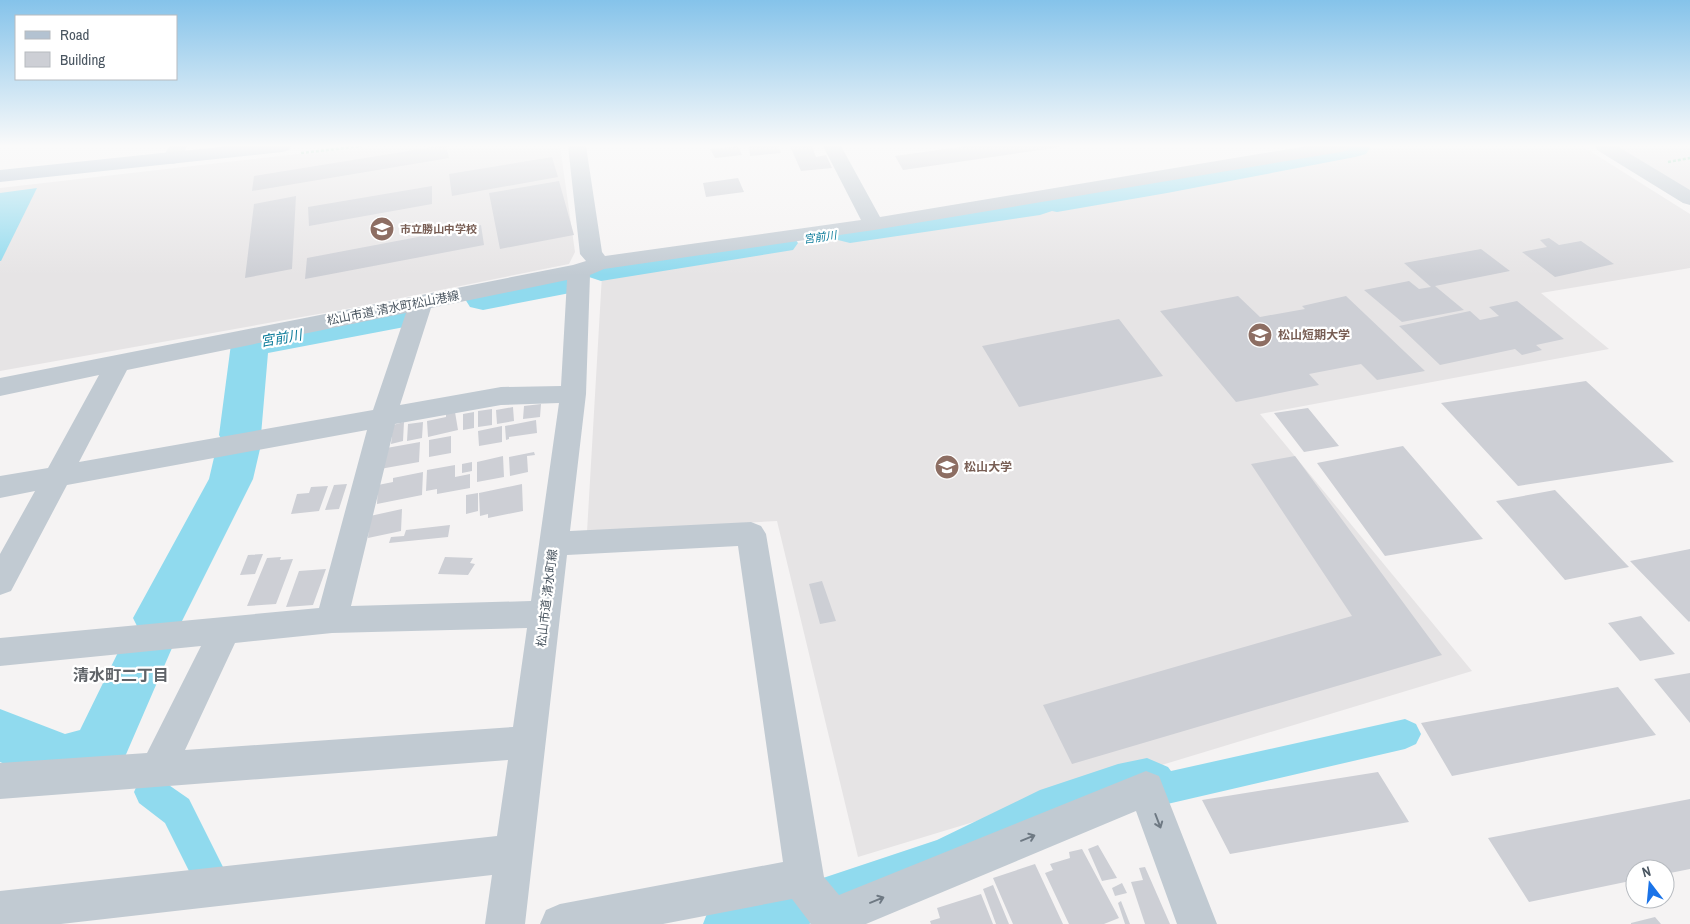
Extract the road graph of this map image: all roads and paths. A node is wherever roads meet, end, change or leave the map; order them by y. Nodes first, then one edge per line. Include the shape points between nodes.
1 (583, 189) edge
2 (855, 189) edge
3 (1083, 189) edge
4 (1674, 189) edge
5 (1690, 199) edge
6 (874, 224) junction
7 (589, 267) junction
8 (421, 303) junction
9 (119, 362) junction
10 (0, 387) edge
11 (573, 394) junction
12 (383, 418) junction
13 (57, 476) junction
14 (0, 487) edge
15 (554, 544) junction
16 (0, 582) edge
17 (545, 614) junction
18 (332, 620) junction
19 (226, 630) junction
20 (0, 652) edge
21 (529, 742) junction
22 (158, 769) junction
23 (0, 781) edge
24 (514, 853) junction
25 (821, 904) edge
26 (0, 911) edge
27 (505, 924) edge
28 (560, 924) edge
29 (1197, 924) edge

1 - 7 street via 591,254
2 - 6 street
3 - 6 street, 松山市道 清水町松山港線
4 - 5 street
6 - 7 street, 松山市道 清水町松山港線
7 - 8 street, 松山市道 清水町松山港線
7 - 11 street, 松山市道 清水町線
8 - 9 street, 松山市道 清水町松山港線
8 - 12 street
9 - 10 street, 松山市道 清水町松山港線
9 - 13 street
11 - 12 street via 501,396
11 - 15 street, 松山市道 清水町線
12 - 13 street
12 - 18 street
13 - 14 street
13 - 16 street
15 - 17 street, 松山市道 清水町線
15 - 25 street via 751,534
17 - 18 street
17 - 21 street, 松山市道 清水町線
18 - 19 street
19 - 20 street
19 - 22 street
21 - 22 street
21 - 24 street, 松山市道 清水町線
22 - 23 street
24 - 26 street
24 - 27 street, 松山市道 清水町線
25 - 28 street
25 -> 29 street via 1146,788

